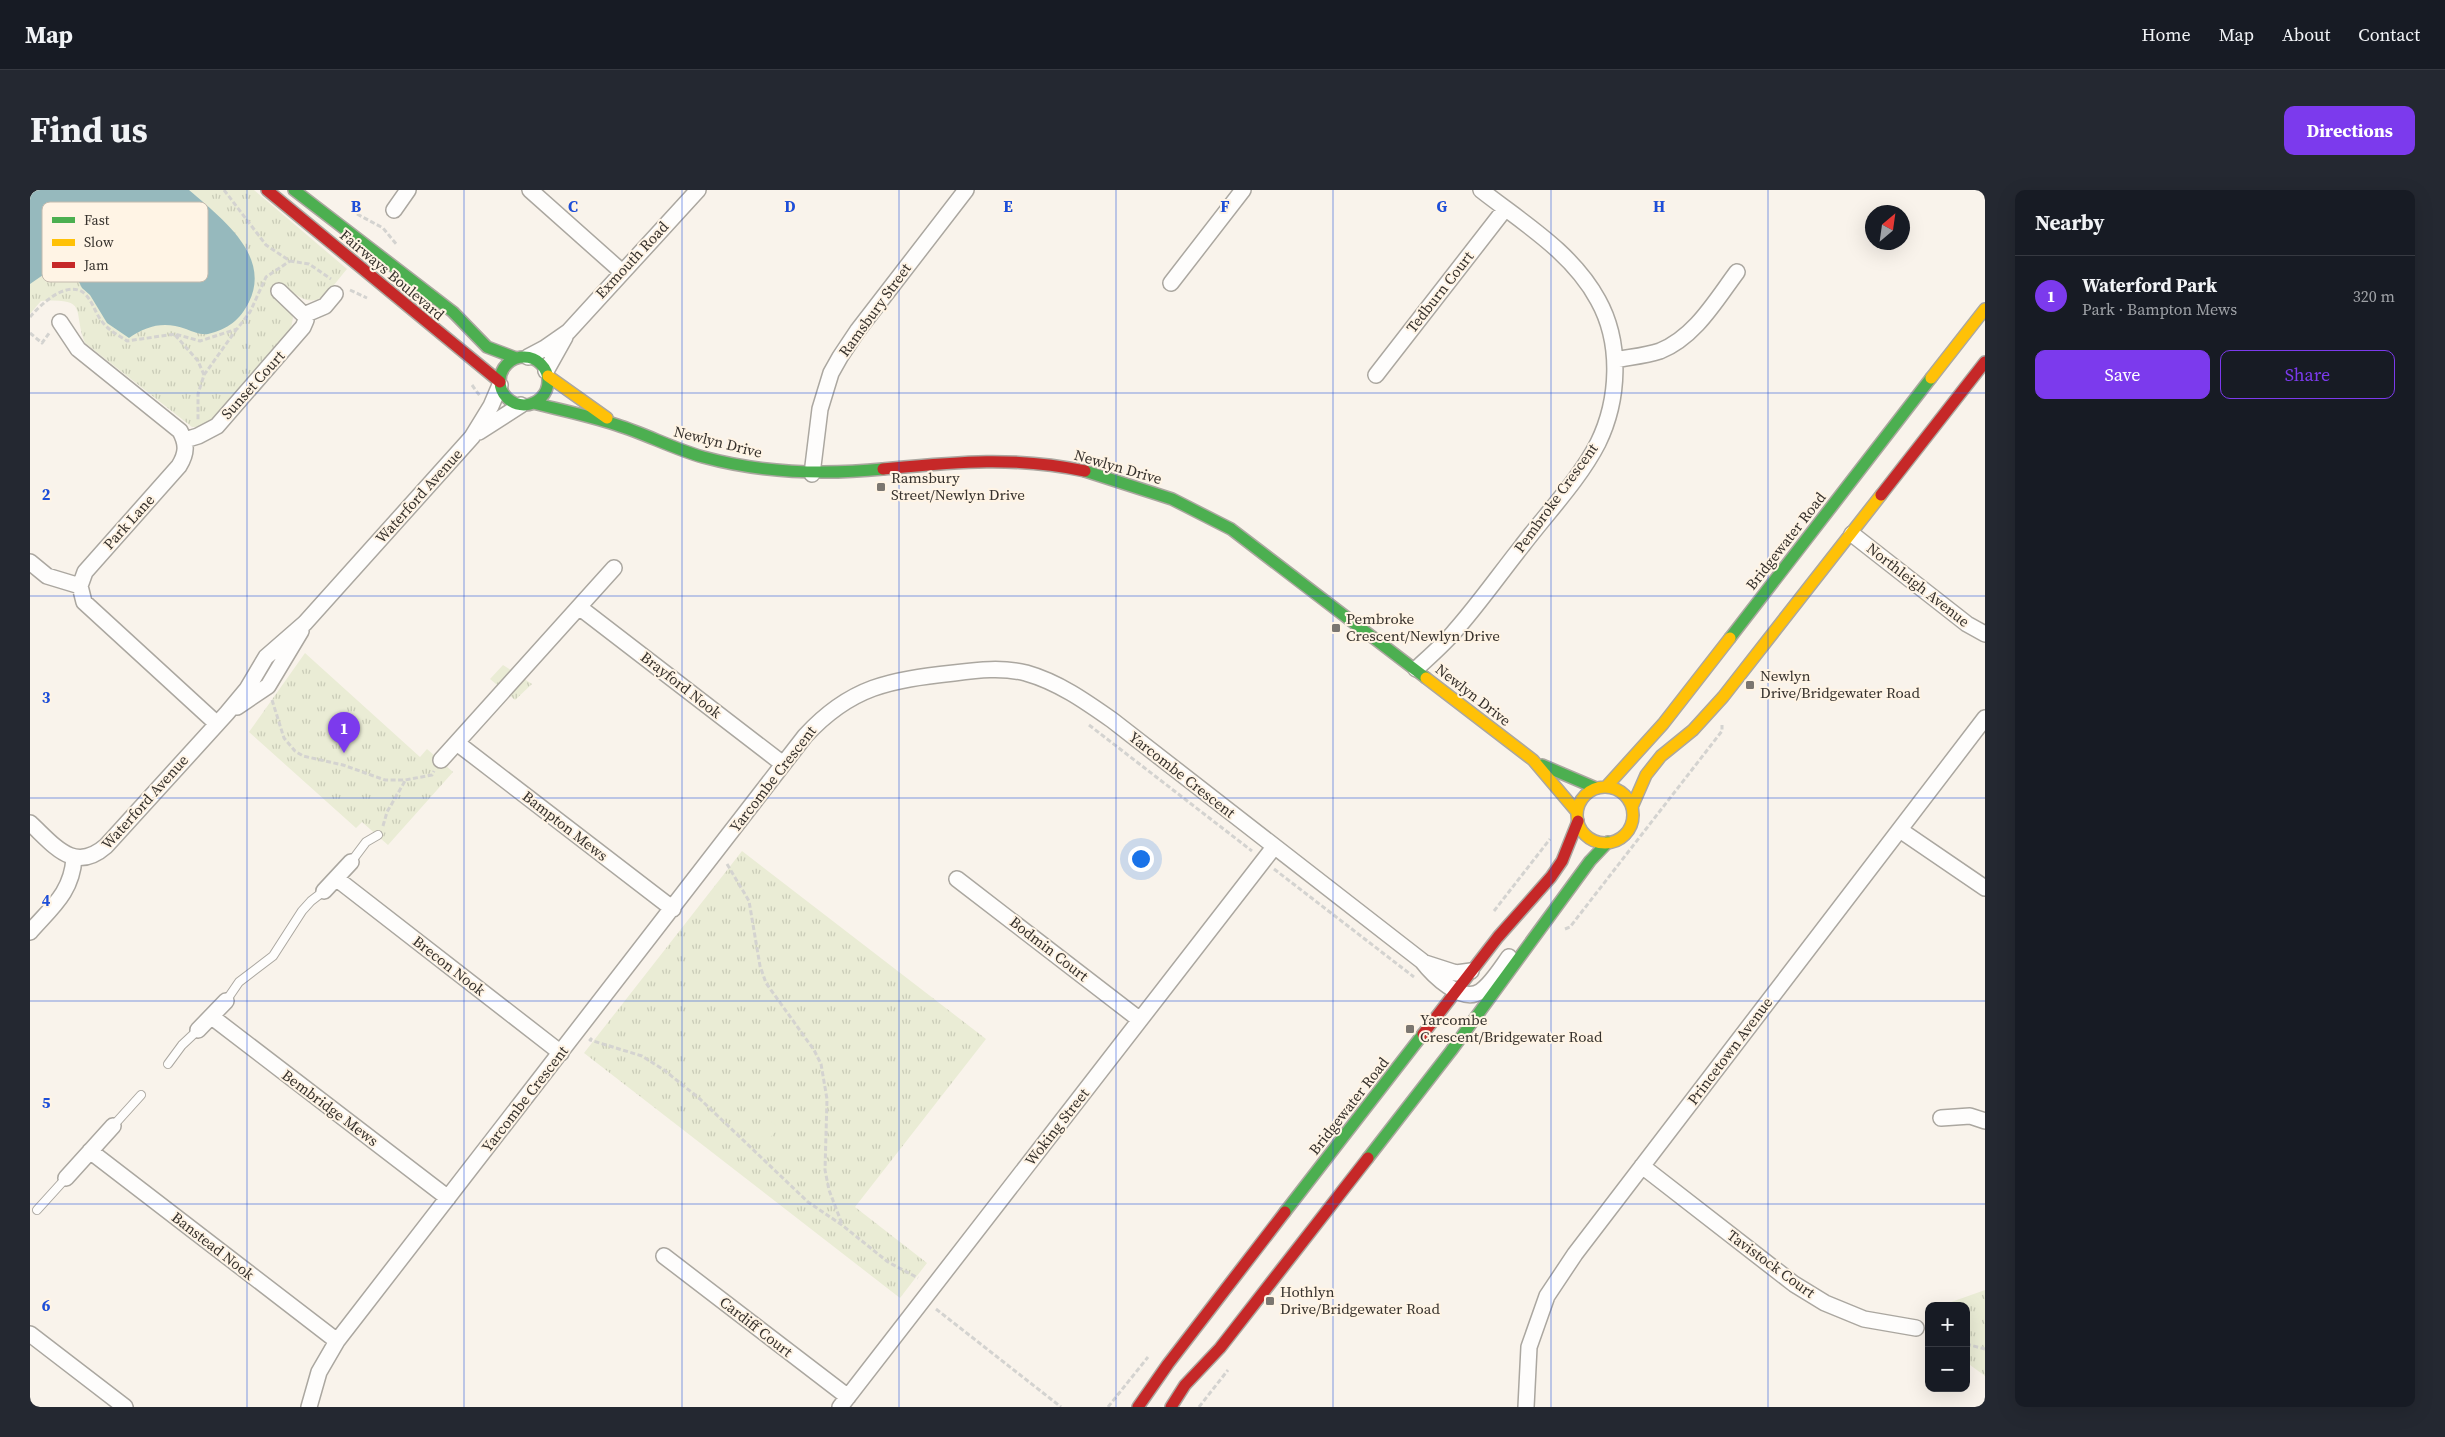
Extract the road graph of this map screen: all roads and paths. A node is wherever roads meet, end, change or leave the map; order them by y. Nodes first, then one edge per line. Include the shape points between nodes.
1 (224, 190) edge
2 (267, 190) edge
3 (294, 190) edge
4 (408, 190) edge
5 (530, 190) edge
6 (698, 190) edge
7 (966, 190) edge
8 (1243, 190) edge
9 (1481, 190) edge
10 (1505, 209) junction
11 (394, 210) dead end
12 (621, 271) junction
13 (1737, 272) dead end
14 (1171, 283) dead end
15 (279, 291) dead end
16 (335, 294) dead end
17 (1985, 308) edge
18 (304, 315) junction
19 (30, 317) edge
20 (60, 322) joint
21 (237, 329) junction
22 (568, 332) junction
23 (30, 333) edge
24 (175, 334) junction
25 (522, 357) junction
26 (1615, 360) junction
27 (1985, 362) edge
28 (547, 374) junction
29 (204, 375) junction
30 (1376, 375) dead end
31 (500, 383) junction
32 (527, 404) junction
33 (617, 425) junction
34 (472, 437) junction
35 (192, 438) junction
36 (812, 474) junction
37 (1852, 534) junction
38 (30, 562) edge
39 (614, 568) dead end
40 (80, 586) junction
41 (579, 607) junction
42 (305, 623) junction
43 (1985, 634) edge
44 (1422, 674) junction
45 (268, 686) junction
46 (221, 718) junction
47 (1985, 718) edge
48 (1085, 722) dead end
49 (1722, 732) dead end
50 (457, 743) junction
51 (441, 760) joint
52 (1533, 760) junction
53 (783, 764) junction
54 (406, 780) junction
55 (1601, 788) junction
56 (1632, 807) junction
57 (1578, 817) junction
58 (30, 823) edge
59 (1900, 830) junction
60 (378, 835) joint
61 (1550, 838) dead end
62 (1608, 842) junction
63 (1274, 846) junction
64 (733, 857) dead end
65 (74, 858) junction
66 (1263, 860) junction
67 (351, 862) joint
68 (727, 864) junction
69 (721, 872) dead end
70 (337, 879) junction
71 (957, 879) dead end
72 (1985, 888) edge
73 (324, 891) joint
74 (673, 909) junction
75 (1489, 918) dead end
76 (1570, 927) dead end
77 (30, 932) edge
78 (1537, 936) junction
79 (1422, 962) junction
80 (1471, 971) junction
81 (1416, 979) dead end
82 (1456, 992) junction
83 (226, 1001) joint
84 (212, 1017) junction
85 (1140, 1020) junction
86 (198, 1030) joint
87 (596, 1032) dead end
88 (561, 1053) junction
89 (168, 1064) dead end
90 (141, 1095) dead end
91 (1941, 1118) dead end
92 (1985, 1121) edge
93 (113, 1126) joint
94 (90, 1151) junction
95 (1642, 1166) junction
96 (66, 1178) joint
97 (448, 1198) junction
98 (37, 1210) dead end
99 (842, 1225) junction
100 (664, 1256) dead end
101 (918, 1278) dead end
102 (931, 1305) dead end
103 (1916, 1328) dead end
104 (30, 1334) edge
105 (337, 1341) junction
106 (1970, 1345) edge
107 (1985, 1349) edge
108 (1150, 1354) dead end
109 (844, 1402) edge
110 (125, 1407) edge
111 (309, 1407) edge
112 (1061, 1407) edge
113 (1108, 1407) edge
114 (1138, 1407) edge
115 (1171, 1407) edge
116 (1525, 1407) edge

1 - 21 path via 266,245 290,260 266,277 250,312
2 - 31 street, Fairways Boulevard
3 - 25 street, Fairways Boulevard via 453,312 487,347
4 - 11 street
5 - 12 street
6 - 12 street, Exmouth Road
7 - 36 street, Ramsbury Street via 858,330 831,373 820,409
8 - 14 street
9 - 10 street, Pembroke Crescent
10 - 26 street, Pembroke Crescent via 1566,257 1585,278 1608,326
10 - 30 street, Tedburn Court
12 - 22 street, Exmouth Road
13 - 26 street via 1684,336 1661,350
15 - 18 street
16 - 18 street via 325,306
17 - 55 street, Bridgewater Road via 1662,724 1629,764
18 - 35 street, Sunset Court via 306,320 299,334 225,418 217,426
19 - 24 path via 50,296 77,290 86,295 105,326 127,341
20 - 23 path via 42,343
20 - 35 street via 78,349
21 - 24 path via 200,341
21 - 29 path
22 - 25 street, Exmouth Road via 545,348
22 - 28 street, Exmouth Road
24 - 29 path via 198,361
25 - 28 street via 542,364
25 - 31 street via 504,367
26 - 44 street, Pembroke Crescent via 1611,406 1590,457
27 - 37 street
28 - 32 street via 546,392
28 - 33 street, Newlyn Drive
29 - 35 path
31 - 32 street via 507,398
31 - 34 street, Waterford Avenue via 491,406
32 - 33 street, Newlyn Drive
32 - 34 street, Waterford Avenue
33 - 36 street, Newlyn Drive via 702,457 756,468
34 - 42 street, Waterford Avenue
35 - 40 street, Park Lane via 179,466 85,572
36 - 44 street, Newlyn Drive via 1005,460 1079,470 1142,488 1201,513 1256,545
37 - 43 street, Northleigh Avenue via 1967,624
37 - 56 street via 1724,697 1693,730 1661,756 1646,775
38 - 40 street via 47,576
39 - 41 street
40 - 46 street via 90,610
41 - 50 street
41 - 53 street, Brayford Nook
42 - 45 street, Waterford Avenue
42 - 46 street, Waterford Avenue via 266,657 247,689
44 - 52 street, Newlyn Drive
45 - 46 street, Waterford Avenue
45 - 54 path via 284,738 294,751 375,777
46 - 65 street, Waterford Avenue via 106,846 90,857
47 - 59 street, Princetown Avenue
48 - 66 path
49 - 76 path
50 - 51 street
50 - 74 street, Bampton Mews
51 - 54 path via 432,775
52 - 55 street, Newlyn Drive
52 - 57 street, Newlyn Drive
53 - 63 street, Yarcombe Crescent via 818,721 851,697 872,688 892,681 984,670 1024,673 1084,700
53 - 74 street, Yarcombe Crescent
54 - 60 path
55 - 56 street via 1622,792
55 - 57 street via 1585,796
56 - 62 street via 1632,823 1628,830
57 - 62 street via 1581,829 1593,840
57 - 80 street, Bridgewater Road via 1567,850 1551,877
58 - 65 street
59 - 72 street
59 - 95 street, Princetown Avenue
60 - 67 lane via 366,842
61 - 75 path
62 - 78 street via 1590,861
63 - 66 street, Woking Street
63 - 79 street, Yarcombe Crescent
64 - 68 path
65 - 77 street via 66,892
66 - 81 path
66 - 85 street, Woking Street
67 - 70 street
68 - 69 path
68 - 99 path via 749,901 766,983 821,1064 828,1099 825,1170
70 - 73 street
70 - 88 street, Brecon Nook
71 - 85 street, Bodmin Court
73 - 83 lane via 302,911 272,956 239,982
74 - 88 street, Yarcombe Crescent
78 - 82 street via 1517,947 1481,991 1469,994
78 - 115 street
79 - 80 street, Yarcombe Crescent via 1456,972
79 - 82 street, Yarcombe Crescent
80 - 82 street, Bridgewater Road
82 - 114 street, Bridgewater Road
83 - 84 street
84 - 86 street
84 - 97 street, Bembridge Mews
85 - 109 street, Woking Street
86 - 89 lane
87 - 99 path via 590,1040 642,1056 664,1070 726,1123 790,1187
88 - 97 street, Yarcombe Crescent
90 - 93 lane
91 - 92 street via 1970,1116
93 - 94 street
94 - 96 street
94 - 105 street, Banstead Nook
95 - 103 street, Tavistock Court via 1794,1284 1825,1303 1864,1319
95 - 116 street, Princetown Avenue via 1547,1296 1529,1347
96 - 98 lane
97 - 105 street, Yarcombe Crescent
99 - 101 path via 888,1262
100 - 109 street, Cardiff Court
102 - 112 path
104 - 110 street
105 - 111 street, Yarcombe Crescent via 319,1372
106 - 107 path
108 - 113 path

